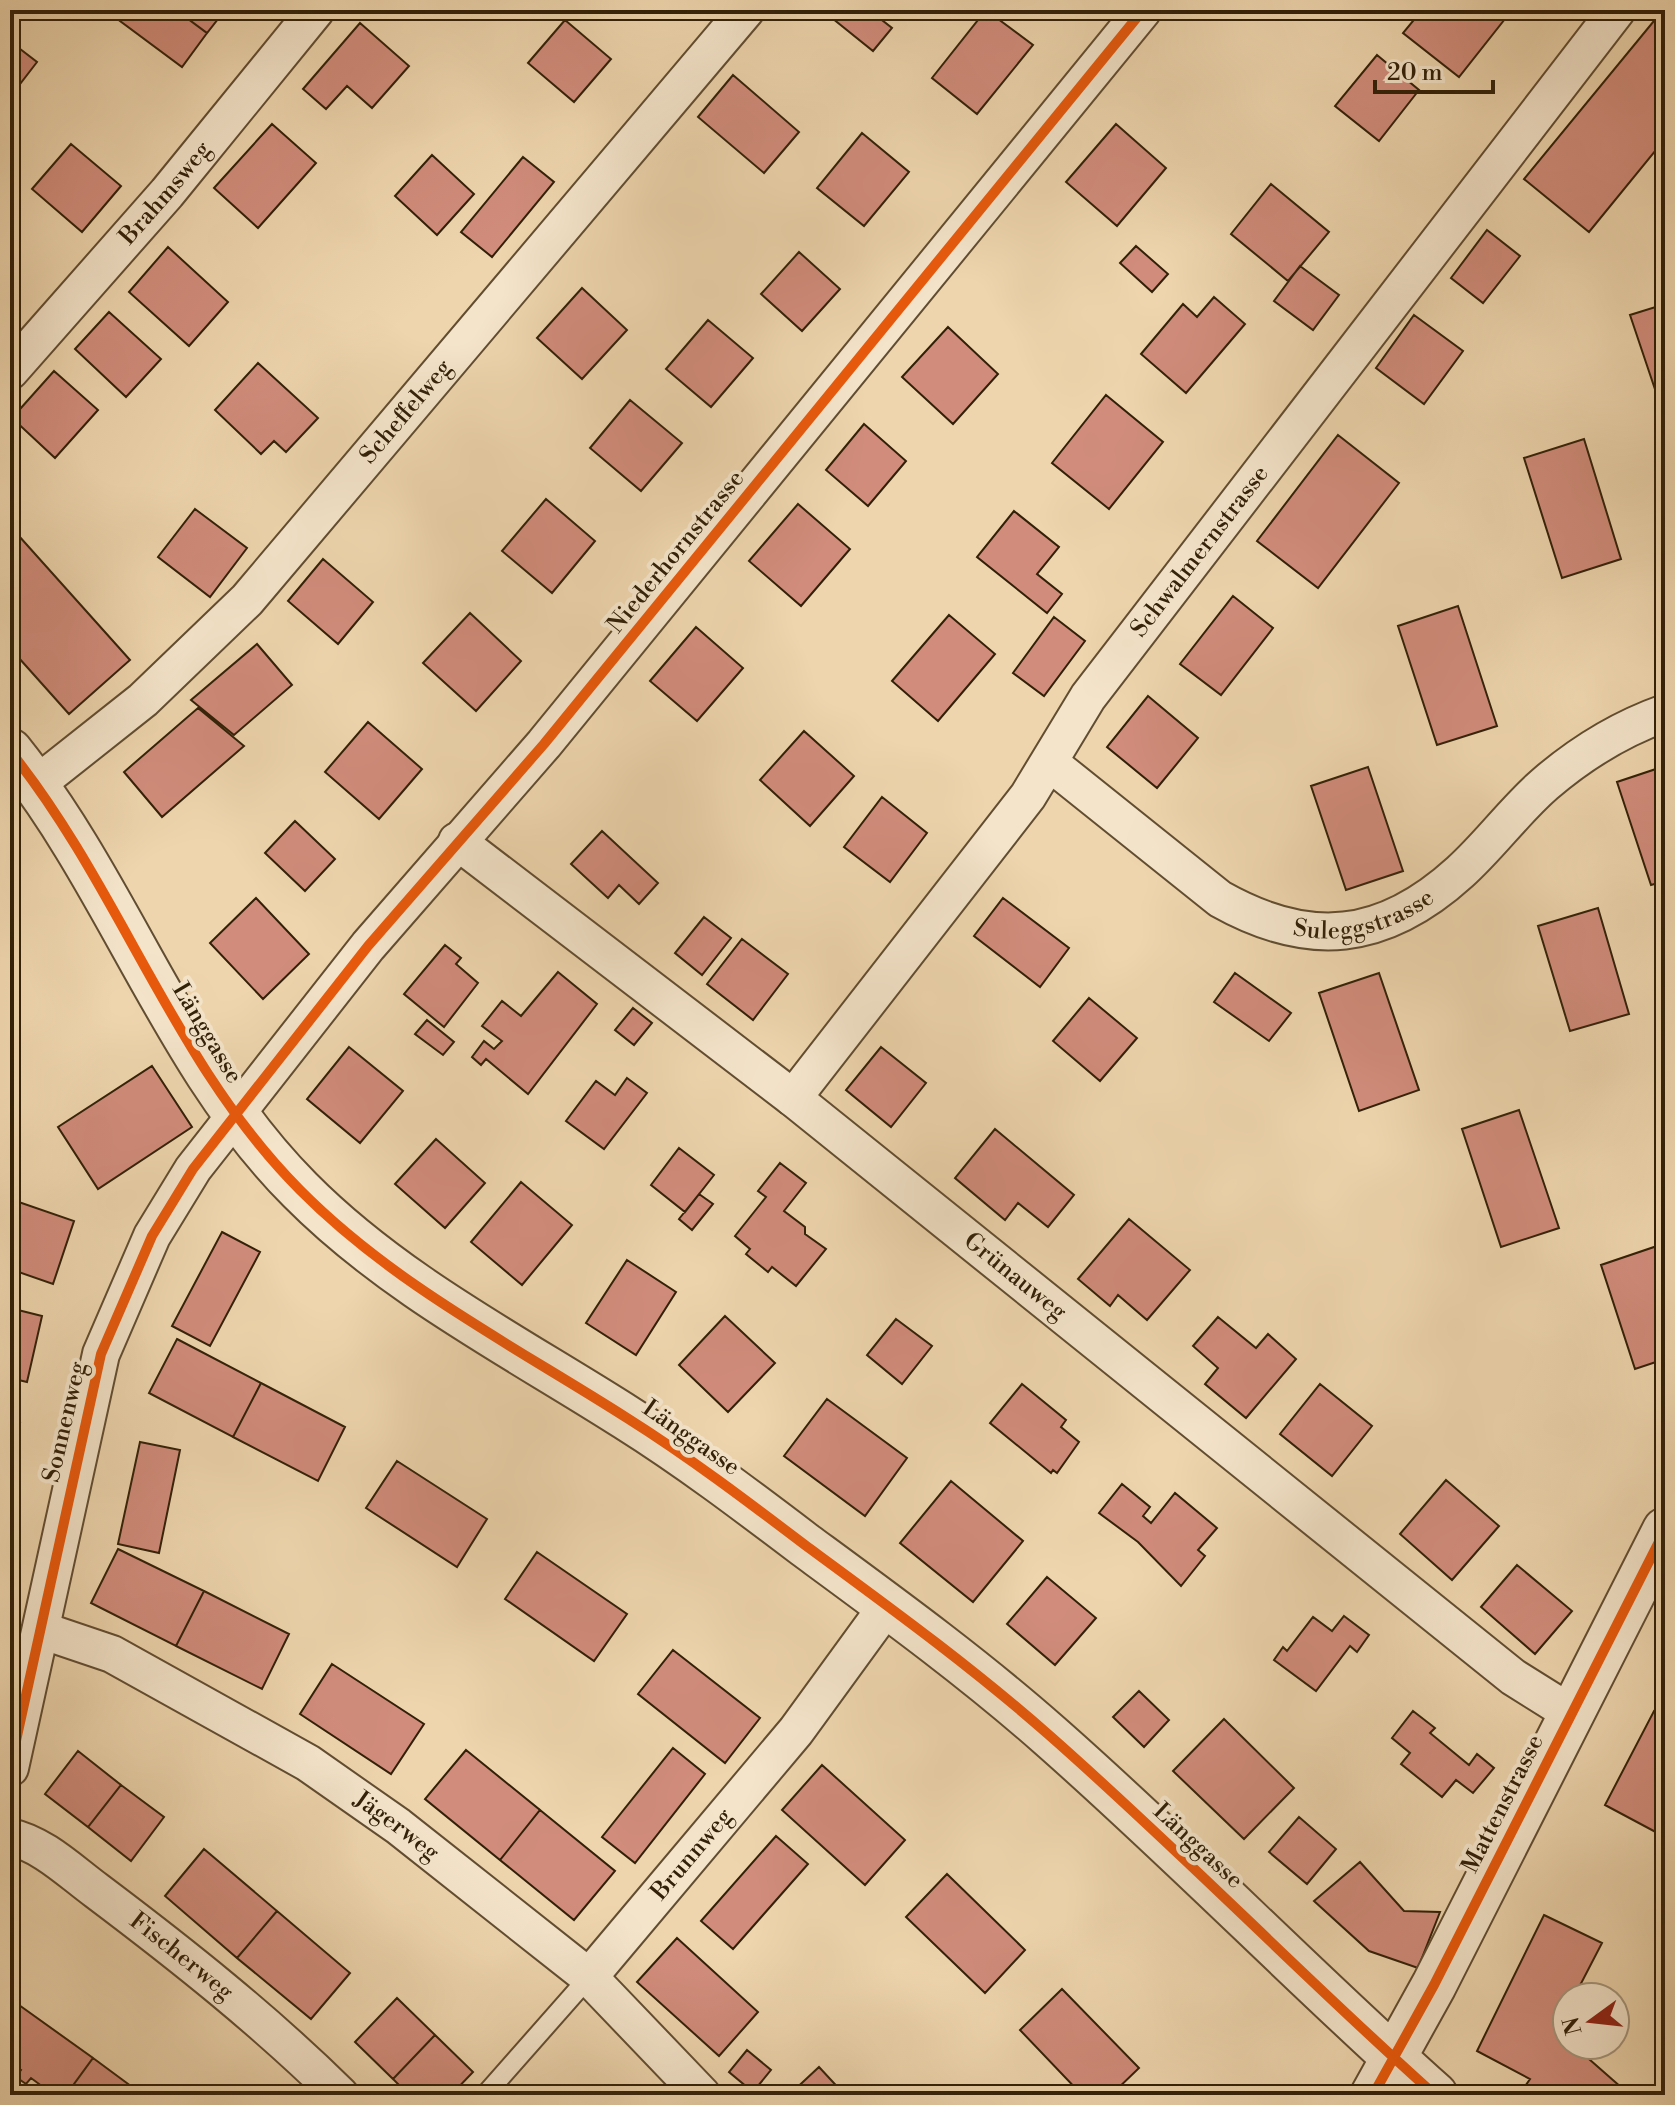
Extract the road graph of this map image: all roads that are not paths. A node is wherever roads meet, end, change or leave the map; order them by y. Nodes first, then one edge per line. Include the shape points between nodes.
1 (316, 10) edge
2 (746, 10) edge
3 (1143, 10) edge
4 (1617, 10) edge
5 (10, 371) edge
6 (1665, 713) edge
7 (10, 751) edge
8 (1050, 763) junction
9 (37, 784) junction
10 (457, 841) junction
11 (793, 1098) junction
12 (235, 1115) junction
13 (1665, 1530) edge
14 (887, 1606) junction
15 (41, 1630) junction
16 (1572, 1714) junction
17 (10, 1768) edge
18 (10, 1837) edge
19 (589, 1977) junction
20 (1382, 2076) edge
21 (340, 2095) edge
22 (485, 2095) edge
23 (702, 2095) edge
24 (1435, 2095) edge

1 - 5 street, Brahmsweg via 167,193
2 - 9 street, Scheffelweg via 247,600 143,700
3 - 10 street, Niederhornstrasse via 544,744
4 - 8 street, Schwalmernstrasse via 1088,697
6 - 8 street, Suleggstrasse via 1617,733 1579,757 1543,785 1460,873 1417,905 1371,925 1325,934 1289,929 1220,899
7 - 9 street, Länggasse
8 - 11 street, Schwalmernstrasse
9 - 12 street, Länggasse via 91,868 177,1026
10 - 11 street, Grünauweg
10 - 12 street, Niederhornstrasse
11 - 16 street, Grünauweg via 1513,1677
12 - 14 street, Länggasse via 304,1194 401,1274 668,1445
12 - 15 street, Sonnenweg via 193,1169 152,1236 101,1354
13 - 16 street, Mattenstrasse
14 - 19 street, Brunnweg via 796,1731
14 - 20 street, Länggasse via 1050,1736 1340,2005
15 - 17 street, Sonnenweg
15 - 19 street, Jägerweg via 112,1654 308,1763 398,1826
16 - 20 street, Mattenstrasse
18 - 21 street, Fischerweg via 42,1850 153,1933
19 - 22 lane, Brunnweg
19 - 23 street, Jägerweg
20 - 24 street, Länggasse

